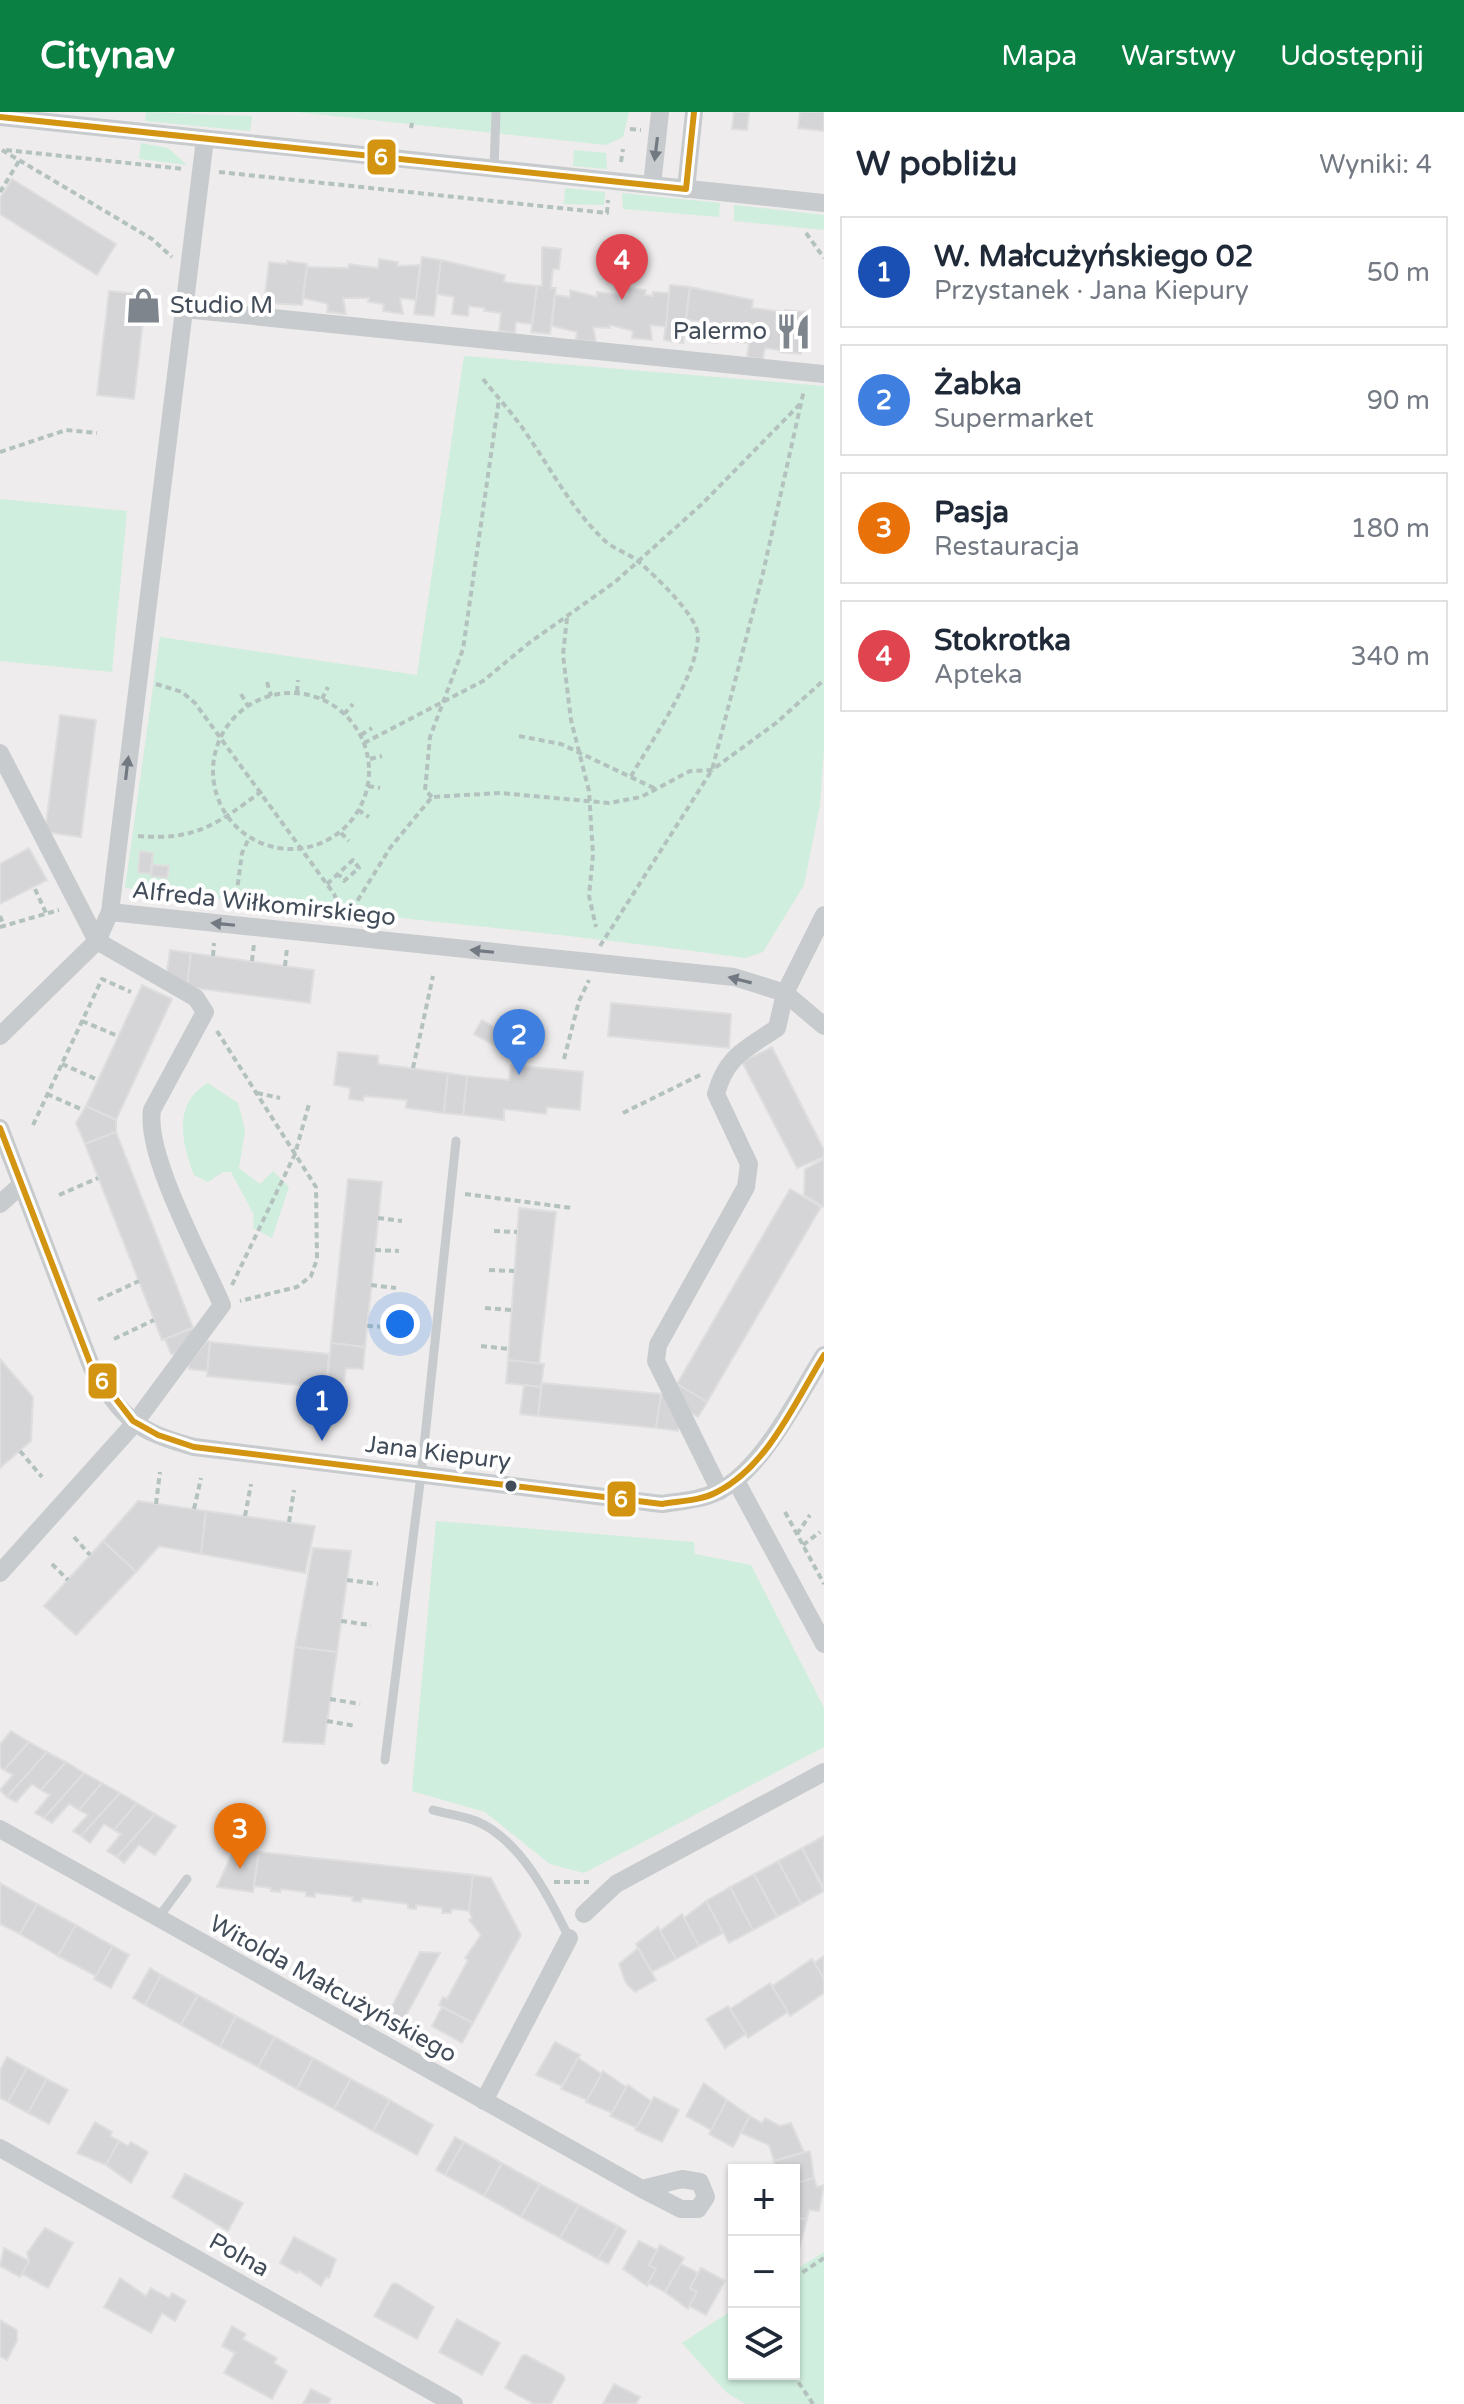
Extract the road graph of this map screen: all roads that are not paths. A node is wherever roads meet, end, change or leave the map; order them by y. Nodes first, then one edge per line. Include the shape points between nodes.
1 (496, 112) edge
2 (660, 112) edge
3 (694, 112) edge
4 (0, 117) edge
5 (205, 139) junction
6 (494, 169) junction
7 (652, 185) junction
8 (686, 189) junction
9 (824, 203) edge
10 (184, 309) junction
11 (816, 373) edge
12 (0, 753) edge
13 (110, 912) junction
14 (824, 915) edge
15 (97, 941) junction
16 (785, 993) junction
17 (824, 1026) edge
18 (0, 1036) edge
19 (0, 1128) edge
20 (456, 1141) dead end
21 (21, 1185) junction
22 (0, 1204) edge
23 (824, 1355) edge
24 (134, 1424) junction
25 (421, 1475) junction
26 (728, 1486) junction
27 (0, 1573) edge
28 (824, 1644) edge
29 (385, 1760) dead end
30 (824, 1772) edge
31 (433, 1810) dead end
32 (0, 1829) edge
33 (187, 1879) dead end
34 (584, 1914) dead end
35 (158, 1918) junction
36 (569, 1938) joint
37 (484, 2101) junction
38 (0, 2148) edge
39 (642, 2189) dead end
40 (454, 2404) edge

1 - 6 lane
2 -> 7 street
3 - 8 street
4 - 5 street
5 - 6 street
5 - 10 street, Alfreda Wiłkomirskiego
6 - 7 street
7 - 8 street
8 - 9 street
10 - 11 street
13 -> 10 street, Alfreda Wiłkomirskiego
12 - 15 street
13 - 15 street
16 -> 13 street, Alfreda Wiłkomirskiego via 734,977
14 - 16 street
15 - 18 street
15 - 24 street via 196,998 205,1012 152,1110 150,1126 161,1166 222,1305
16 - 17 street
16 - 26 street via 777,1028 729,1060 716,1094 749,1164 746,1187 658,1345 656,1361
19 - 21 street, Jana Kiepury
20 - 25 lane
21 - 22 street
21 - 24 street, Jana Kiepury via 92,1368
23 - 26 street via 771,1439
24 - 25 street, Jana Kiepury via 194,1447
24 - 27 street
25 - 26 street, Jana Kiepury via 662,1504 701,1499
25 - 29 lane
26 - 28 street
30 - 34 street via 616,1884
31 - 36 lane via 479,1822 504,1841 542,1883
32 - 35 street, Witolda Małcużyńskiego
33 - 35 lane
35 - 37 street, Witolda Małcużyńskiego
36 - 37 street
37 - 39 street, Witolda Małcużyńskiego
38 - 40 street, Polna

